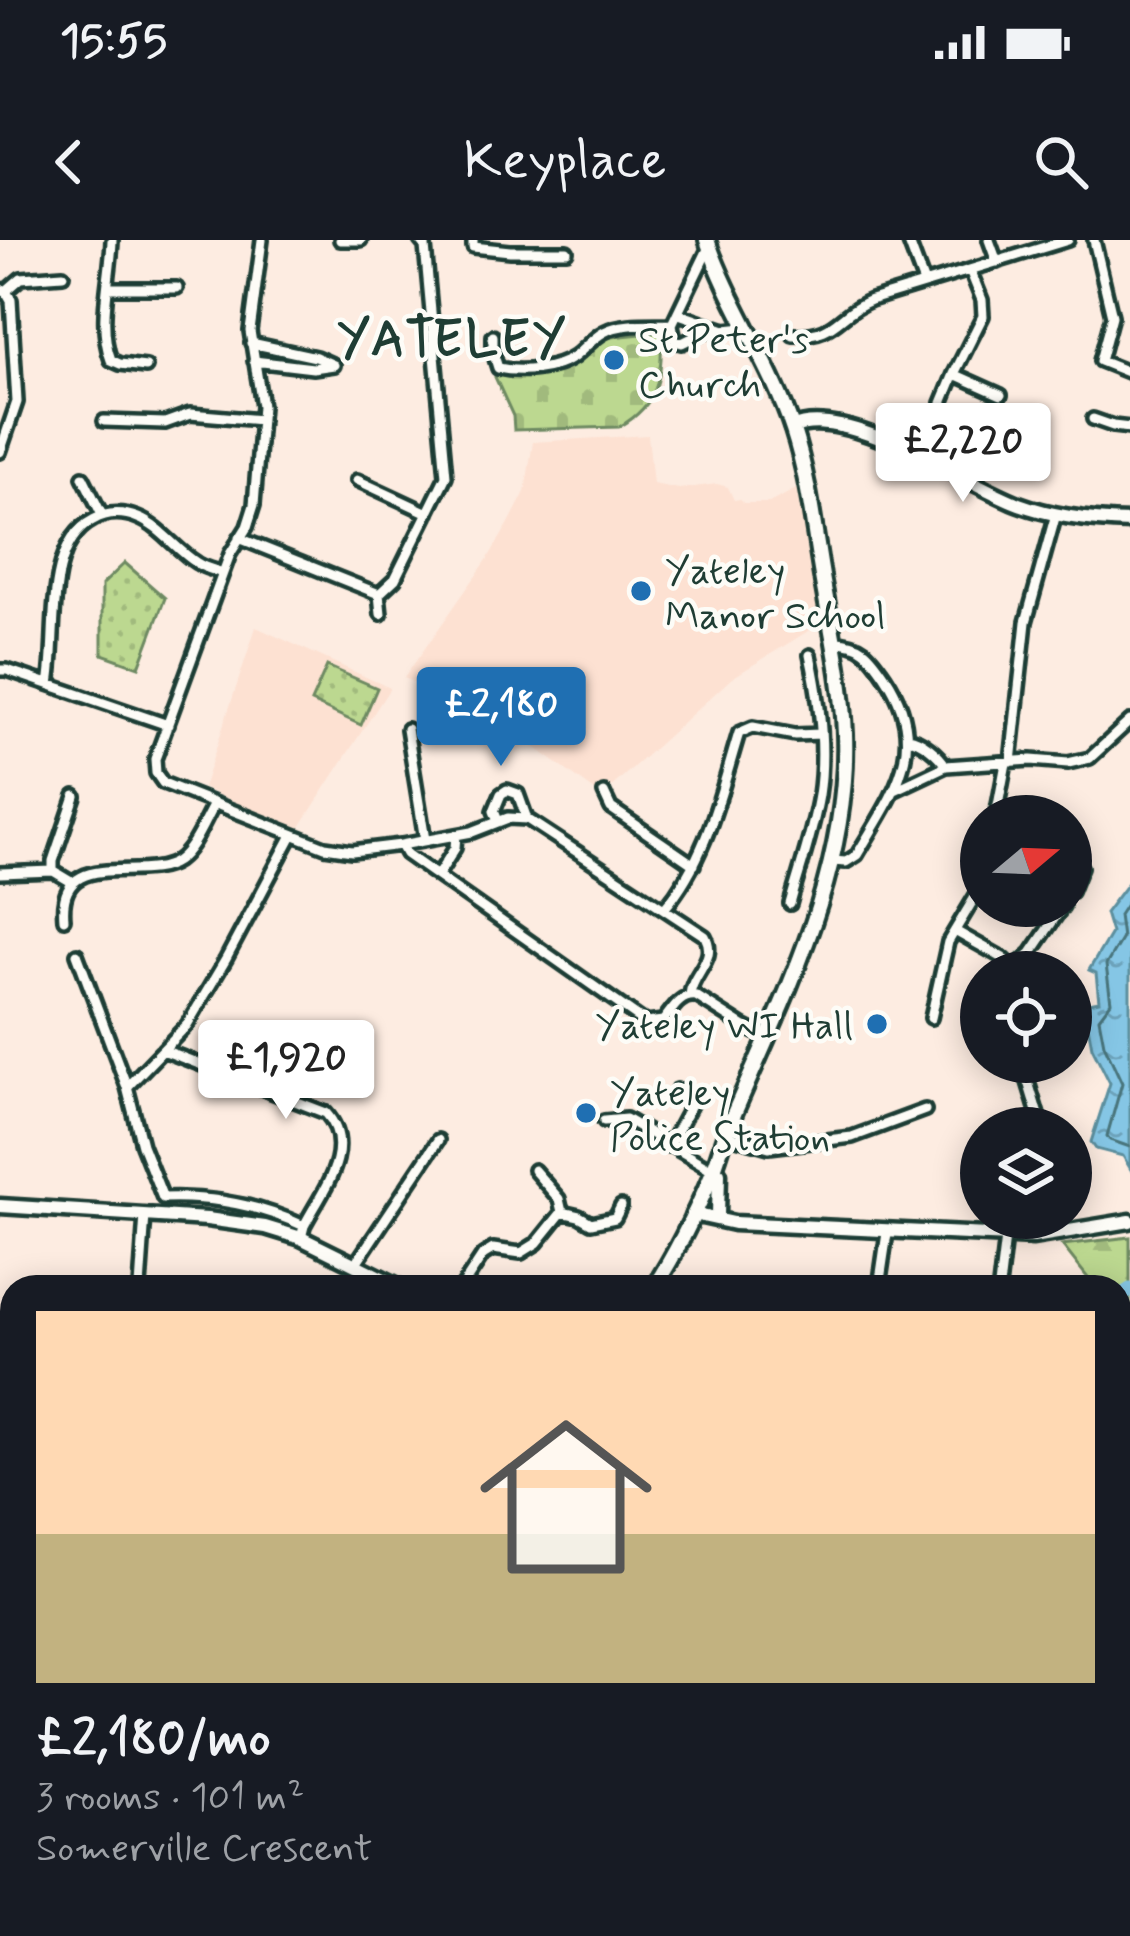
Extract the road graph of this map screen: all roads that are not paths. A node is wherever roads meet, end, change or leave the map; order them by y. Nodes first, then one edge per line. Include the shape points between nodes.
1 (112, 240) edge
2 (262, 240) edge
3 (340, 240) edge
4 (361, 240) edge
5 (420, 240) edge
6 (908, 240) edge
7 (989, 240) edge
8 (1068, 240) edge
9 (1094, 240) edge
10 (708, 243) edge
11 (472, 244) edge
12 (459, 247) dead end
13 (567, 250) dead end
14 (998, 262) junction
15 (970, 270) junction
16 (63, 275) dead end
17 (924, 283) junction
18 (108, 288) junction
19 (177, 288) dead end
20 (3, 290) edge
21 (1130, 314) edge
22 (1112, 316) junction
23 (675, 319) junction
24 (714, 327) junction
25 (744, 328) junction
26 (793, 335) dead end
27 (493, 336) dead end
28 (251, 343) junction
29 (254, 361) junction
30 (146, 367) dead end
31 (1130, 373) edge
32 (954, 374) junction
33 (1001, 394) dead end
34 (942, 403) dead end
35 (0, 405) edge
36 (16, 406) junction
37 (1093, 418) dead end
38 (261, 420) junction
39 (104, 422) dead end
40 (792, 428) junction
41 (1130, 428) edge
42 (0, 452) edge
43 (83, 476) dead end
44 (357, 480) dead end
45 (428, 513) junction
46 (1056, 514) junction
47 (102, 515) junction
48 (1130, 522) edge
49 (239, 538) junction
50 (223, 573) junction
51 (379, 594) junction
52 (381, 614) dead end
53 (834, 642) junction
54 (810, 655) dead end
55 (0, 670) edge
56 (49, 684) junction
57 (1130, 721) edge
58 (168, 725) junction
59 (407, 728) dead end
60 (821, 734) junction
61 (908, 737) junction
62 (1009, 762) junction
63 (946, 766) junction
64 (895, 790) junction
65 (604, 793) dead end
66 (1001, 795) edge
67 (75, 796) dead end
68 (214, 804) junction
69 (527, 819) junction
70 (497, 820) junction
71 (292, 835) junction
72 (456, 835) junction
73 (425, 840) junction
74 (401, 844) junction
75 (832, 861) junction
76 (694, 865) junction
77 (53, 871) junction
78 (0, 873) edge
79 (438, 875) junction
80 (73, 883) junction
81 (790, 904) dead end
82 (664, 909) junction
83 (64, 919) dead end
84 (960, 923) edge
85 (955, 931) junction
86 (991, 951) edge
87 (77, 954) dead end
88 (689, 995) junction
89 (920, 1007) dead end
90 (767, 1038) junction
91 (163, 1050) junction
92 (127, 1087) junction
93 (677, 1090) dead end
94 (925, 1110) dead end
95 (604, 1121) dead end
96 (729, 1136) junction
97 (438, 1140) dead end
98 (669, 1145) junction
99 (534, 1170) dead end
100 (716, 1172) junction
101 (163, 1198) junction
102 (0, 1206) edge
103 (621, 1206) dead end
104 (562, 1212) junction
105 (706, 1213) junction
106 (148, 1215) junction
107 (1130, 1221) edge
108 (1092, 1228) edge
109 (303, 1232) junction
110 (887, 1233) junction
111 (960, 1235) edge
112 (1005, 1239) edge
113 (356, 1263) junction
114 (141, 1275) edge
115 (376, 1275) edge
116 (470, 1275) edge
117 (661, 1275) edge
118 (881, 1275) edge
119 (1000, 1275) edge

1 - 18 street
2 - 28 street
3 - 4 street
5 - 45 street via 446,476
6 - 17 street
7 - 14 street
8 - 14 street
9 - 22 street
10 - 23 street
10 - 25 main road
11 - 12 street
11 - 13 street
14 - 15 street
15 - 17 street
15 - 32 street via 983,316
16 - 20 street via 21,278
17 - 26 street via 858,305 818,334
18 - 19 street
18 - 30 street via 111,360
20 - 36 street via 11,300
21 - 22 street
22 - 31 street via 1100,361
23 - 24 street
23 - 24 street via 674,340 682,344
23 - 27 street via 604,332 568,362 510,370 498,368
24 - 25 street
25 - 40 main road
28 - 29 street
28 - 29 street via 334,364
29 - 38 street
32 - 33 street
32 - 34 street
35 - 36 street
36 - 42 street
37 - 41 street
38 - 39 street
38 - 49 street via 254,505
40 - 46 street via 854,427
40 - 53 main road
43 - 47 street
44 - 45 street
45 - 51 street
46 - 48 street
46 - 62 street via 1026,622
47 - 50 street via 135,516
47 - 56 street via 73,538 64,559
49 - 50 street
49 - 51 street
50 - 58 street
51 - 52 street
53 - 61 street via 856,644 874,661
53 - 75 main road via 845,765
54 - 60 street
55 - 56 street
56 - 58 street
57 - 62 street via 1090,758
58 - 68 street via 156,773
59 - 73 street
60 - 76 street via 754,727 740,733
60 - 81 street via 818,797
61 - 63 street
61 - 64 street
62 - 63 street
62 - 66 street
63 - 64 street
64 - 75 street via 857,855
65 - 76 street via 610,808
67 - 77 street
68 - 71 street
68 - 80 street via 173,864 90,873
69 - 70 street
69 - 70 street via 518,794 507,790
69 - 82 street
70 - 72 street
71 - 74 street via 352,851
71 - 91 street via 187,1025
72 - 73 street
72 - 79 street
73 - 74 street
74 - 79 street
75 - 90 main road
76 - 82 street
77 - 78 street
77 - 80 street
79 - 88 street via 646,1023 663,1021
80 - 83 street
82 - 88 street via 710,945
84 - 85 street
85 - 86 street
85 - 89 street via 932,1014
87 - 92 street
88 - 90 street
90 - 96 main road
91 - 92 street
91 - 109 street via 332,1119 340,1155
92 - 101 street
93 - 98 street via 699,1100
94 - 96 street via 852,1137 770,1147
95 - 98 street via 626,1119
96 - 100 main road
97 - 113 street
98 - 100 street
99 - 104 street
100 - 105 main road
101 - 106 street
101 - 109 street via 230,1201 267,1210
102 - 106 street
103 - 104 street via 615,1218 591,1223
104 - 116 street via 537,1243 521,1253 493,1249
105 - 110 street
105 - 117 main road
106 - 109 street
106 - 114 street
107 - 108 street
109 - 113 street
110 - 111 street
110 - 118 street
112 - 119 street
113 - 115 street

